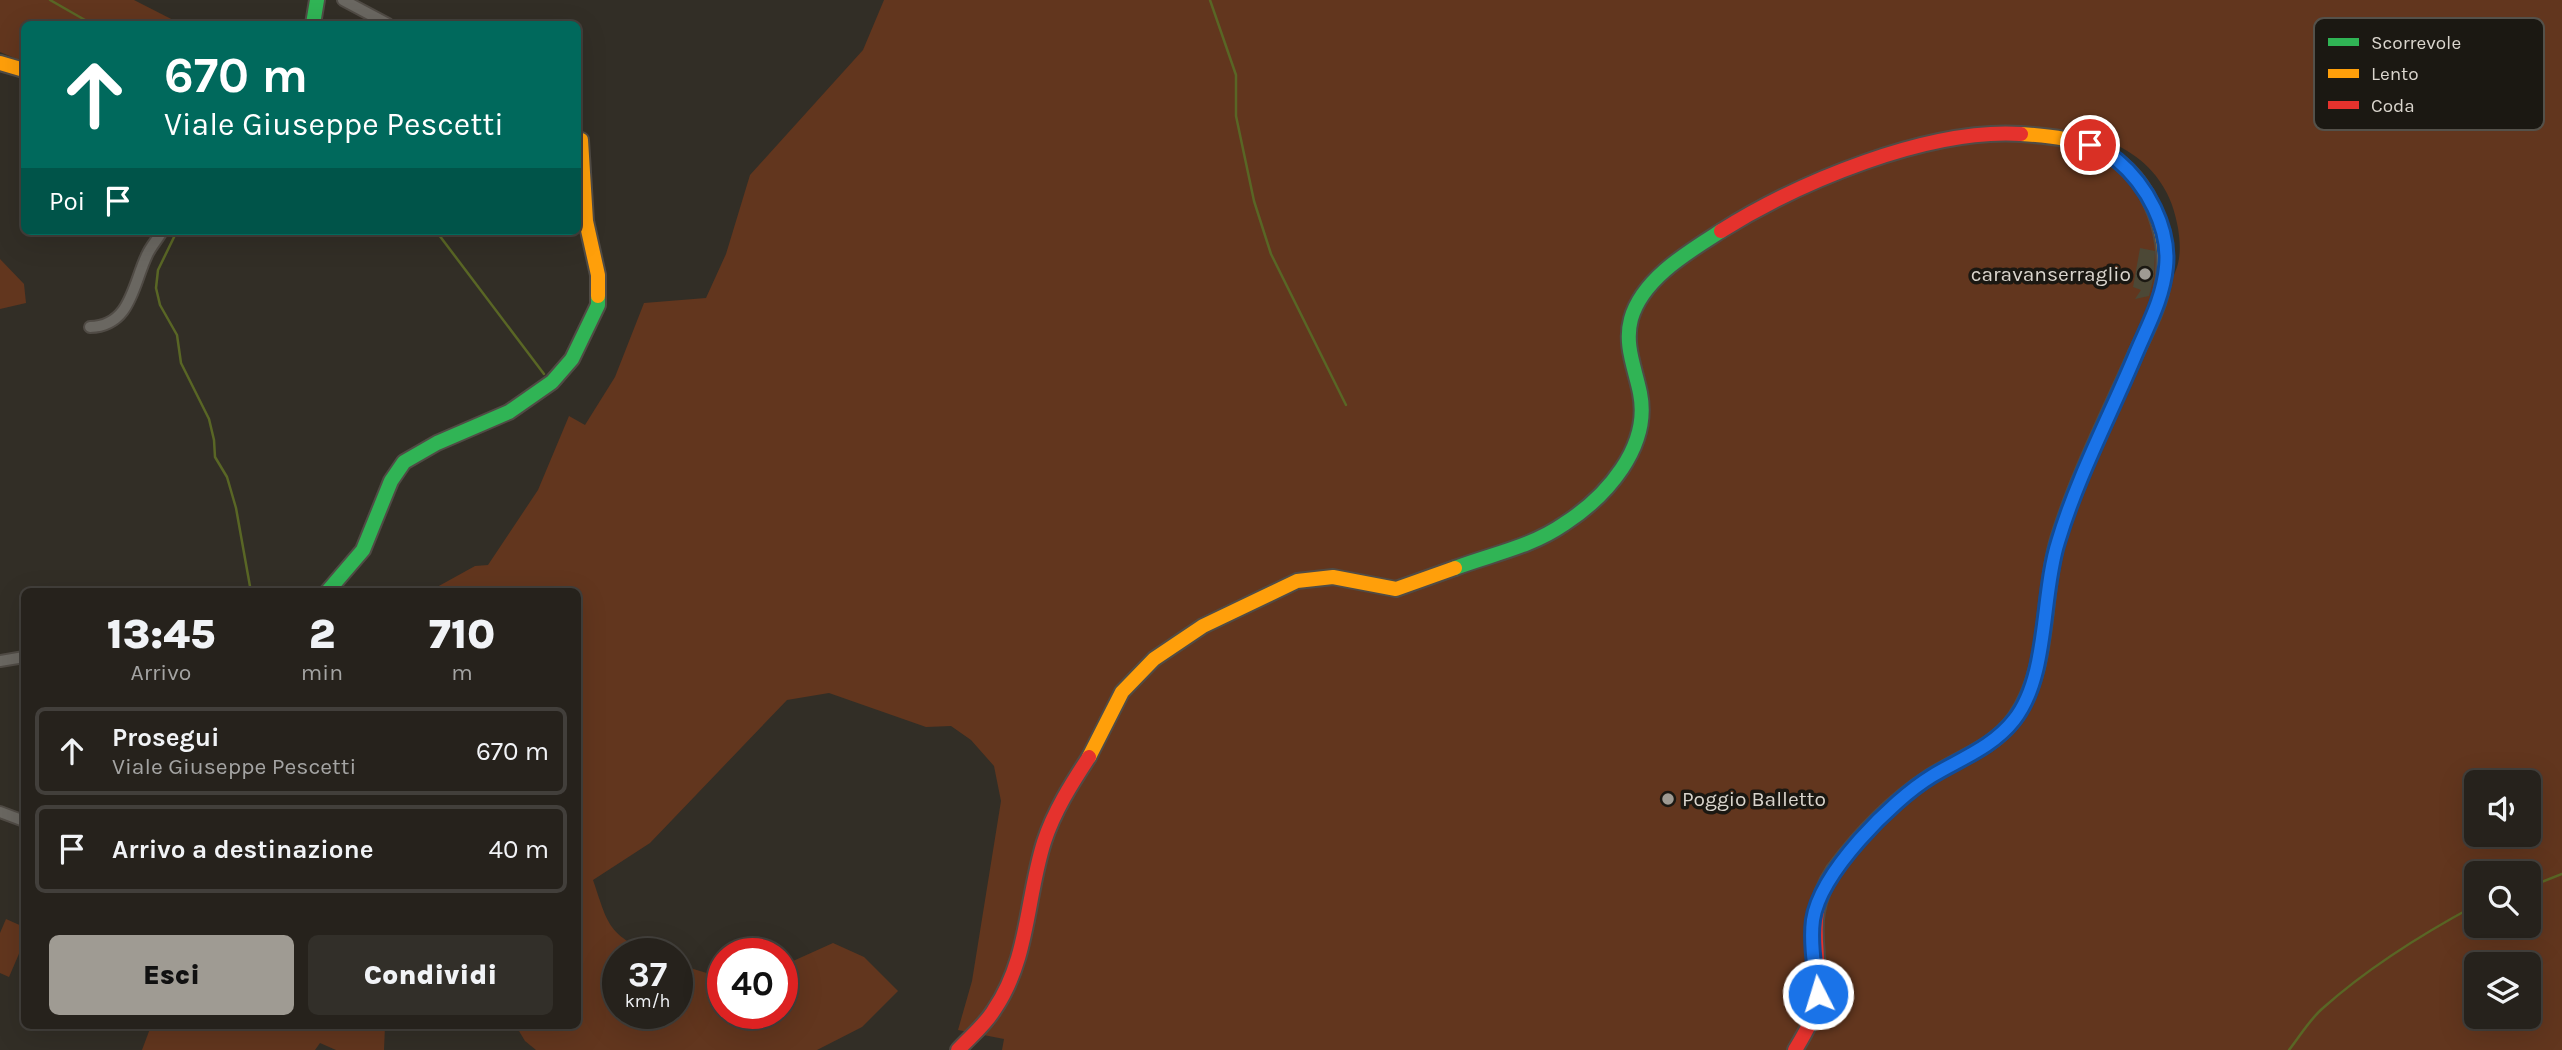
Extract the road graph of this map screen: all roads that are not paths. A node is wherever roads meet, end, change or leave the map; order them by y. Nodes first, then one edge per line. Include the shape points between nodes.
1 (317, 0) edge
2 (343, 0) edge
3 (314, 21) edge
4 (382, 21) edge
5 (0, 63) edge
6 (21, 69) edge
7 (581, 140) edge
8 (159, 235) edge
9 (90, 327) dead end
10 (330, 588) edge
11 (21, 658) edge
12 (0, 661) edge
13 (0, 812) edge
14 (21, 820) edge
15 (958, 1050) edge
16 (1795, 1050) edge

1 - 3 street
2 - 4 street
5 - 6 street
7 - 10 street via 586,221 598,275 597,305 572,359 552,382 509,412 404,462 391,481 363,550
8 - 9 street via 124,312 107,324
11 - 12 street
13 - 14 street
15 - 16 street via 994,1011 1017,966 1044,842 1065,794 1122,692 1154,659 1203,626 1297,581 1333,577 1396,589 1559,529 1594,502 1639,435 1641,395 1627,338 1636,302 1699,246 1742,218 1818,181 1922,145 1991,132 2087,144 2115,158 2150,199 2166,265 2162,293 2058,541 2032,685 2014,720 1981,749 1929,778 1885,814 1841,860 1823,889 1813,920 1818,994 1812,1018

